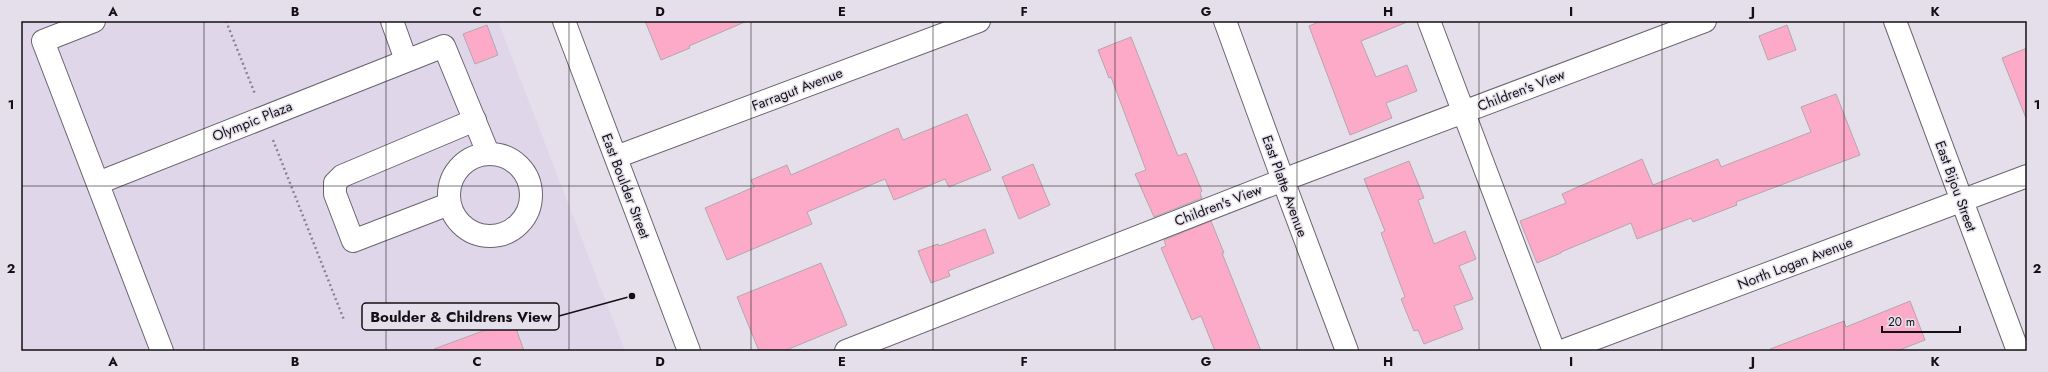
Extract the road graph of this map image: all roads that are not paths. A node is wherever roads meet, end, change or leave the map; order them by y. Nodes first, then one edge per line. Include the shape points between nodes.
1 (94, 21) edge
2 (392, 21) edge
3 (564, 21) edge
4 (979, 21) edge
5 (1225, 21) edge
6 (1429, 21) edge
7 (1705, 21) edge
8 (1895, 21) edge
9 (406, 60) junction
10 (1464, 112) junction
11 (475, 120) junction
12 (488, 153) junction
13 (616, 157) junction
14 (2027, 176) edge
15 (1283, 180) junction
16 (98, 183) junction
17 (1961, 201) junction
18 (449, 204) junction
19 (162, 351) edge
20 (689, 351) edge
21 (846, 351) edge
22 (1347, 351) edge
23 (1554, 351) edge
24 (1562, 351) edge
25 (2018, 351) edge

1 - 16 street via 43,41
2 - 9 street
3 - 13 street, East Boulder Street
4 - 13 street, Farragut Avenue
5 - 15 street, East Platte Avenue
6 - 10 street
7 - 10 street, Children's View
8 - 17 street, East Bijou Street
9 - 11 street, Olympic Plaza via 444,46
9 - 16 street, Olympic Plaza
10 - 15 street, Children's View
10 - 23 street
11 - 12 street
11 - 18 street via 342,176 335,183 335,194 353,242
12 - 18 street via 476,155 457,169 448,192
12 - 18 street via 503,155 515,161 525,172 531,186 527,214 518,226 506,233 478,235 465,228 455,217
13 - 20 street, East Boulder Street
14 - 17 street, North Logan Avenue
15 - 21 street, Children's View
15 - 22 street, East Platte Avenue
16 - 19 street
17 - 24 street, North Logan Avenue
17 - 25 street, East Bijou Street

